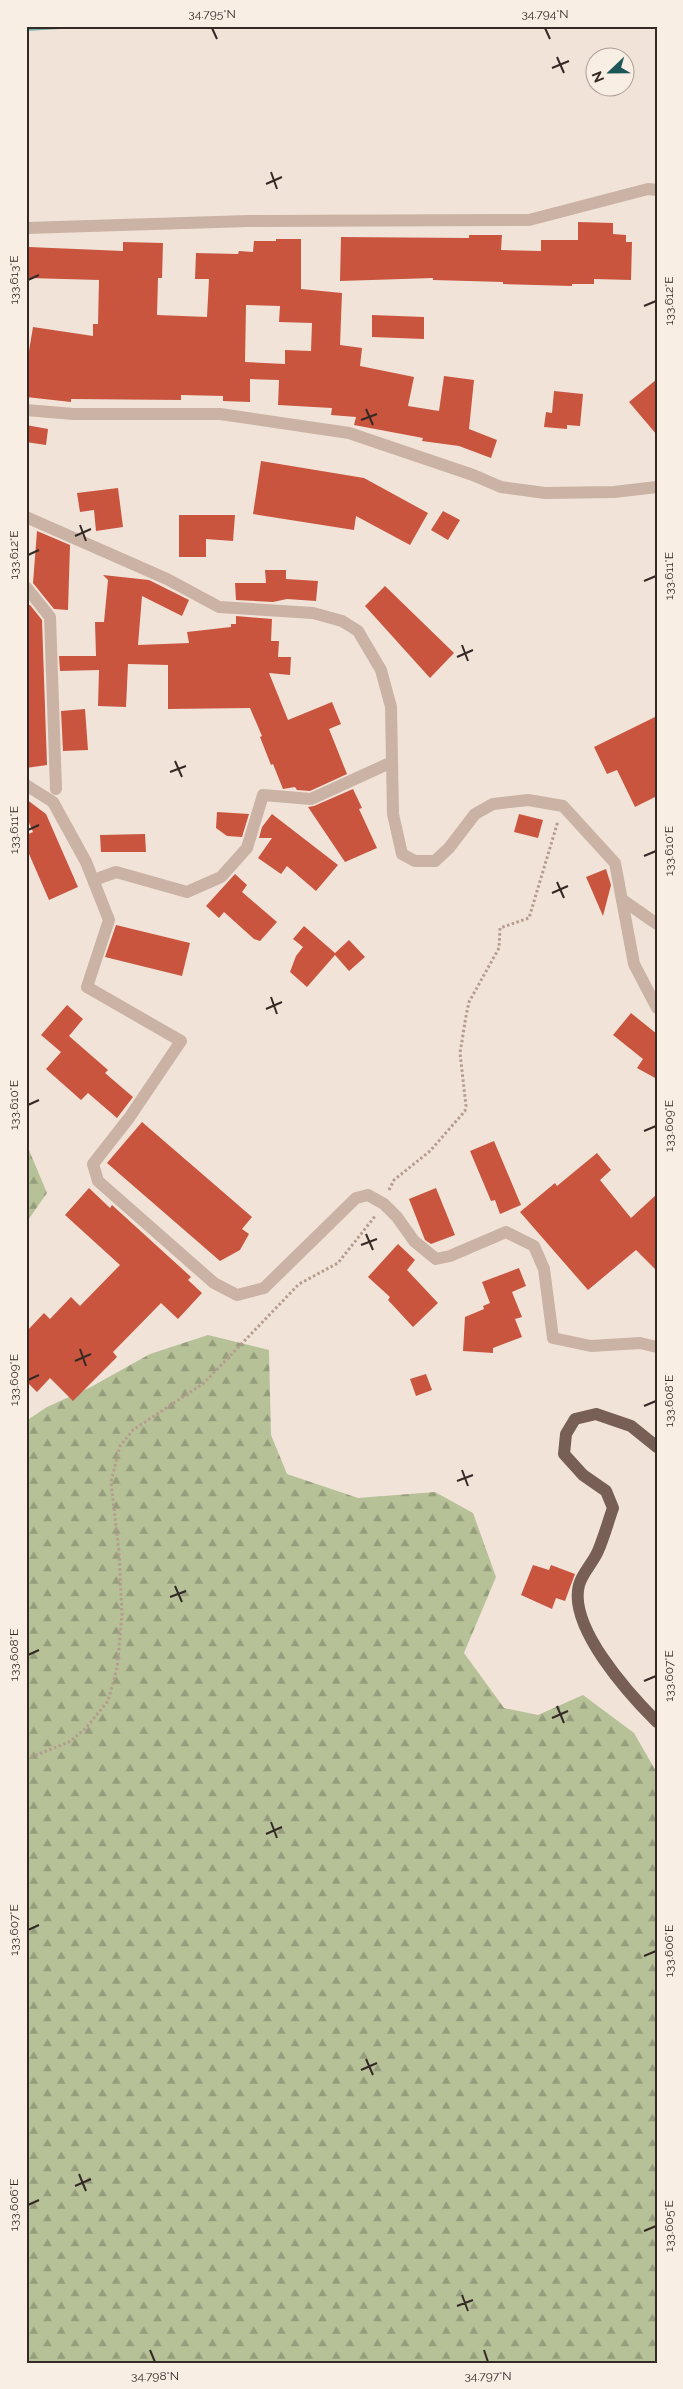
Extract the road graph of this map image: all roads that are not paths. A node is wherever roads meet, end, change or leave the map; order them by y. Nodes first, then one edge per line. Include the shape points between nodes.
1 (657, 190) edge
2 (26, 228) edge
3 (26, 410) edge
4 (657, 487) edge
5 (26, 517) edge
6 (26, 522) edge
7 (26, 587) edge
8 (392, 762) junction
9 (26, 785) edge
10 (56, 789) dead end
11 (94, 880) junction
12 (624, 901) junction
13 (657, 924) edge
14 (657, 1008) edge
15 (657, 1347) edge
16 (657, 1447) edge
17 (657, 1722) edge

1 - 2 street via 529,220 248,221
3 - 4 street via 73,414 220,414 349,433 500,487 545,493 614,492
5 - 6 street
5 - 8 street via 167,579 219,606 313,613 342,621 358,631 381,670 391,707
7 - 10 street via 50,617
8 - 11 street via 310,799 263,795 247,848 221,877 187,892 116,872
8 - 12 street via 393,814 402,854 415,861 435,861 475,814 493,804 528,800 563,806 615,863
9 - 11 street via 53,802
11 - 15 street via 108,920 86,986 181,1041 129,1118 93,1164 98,1181 214,1283 237,1295 264,1288 356,1198 368,1195 397,1216 414,1241 436,1259 506,1232 534,1246 544,1269 553,1338 591,1346 640,1343
12 - 13 street
12 - 14 street via 634,964
16 - 17 main road via 630,1426 596,1414 576,1420 566,1434 564,1454 583,1475 606,1492 613,1508 598,1552 579,1584 578,1601 582,1617 610,1666

